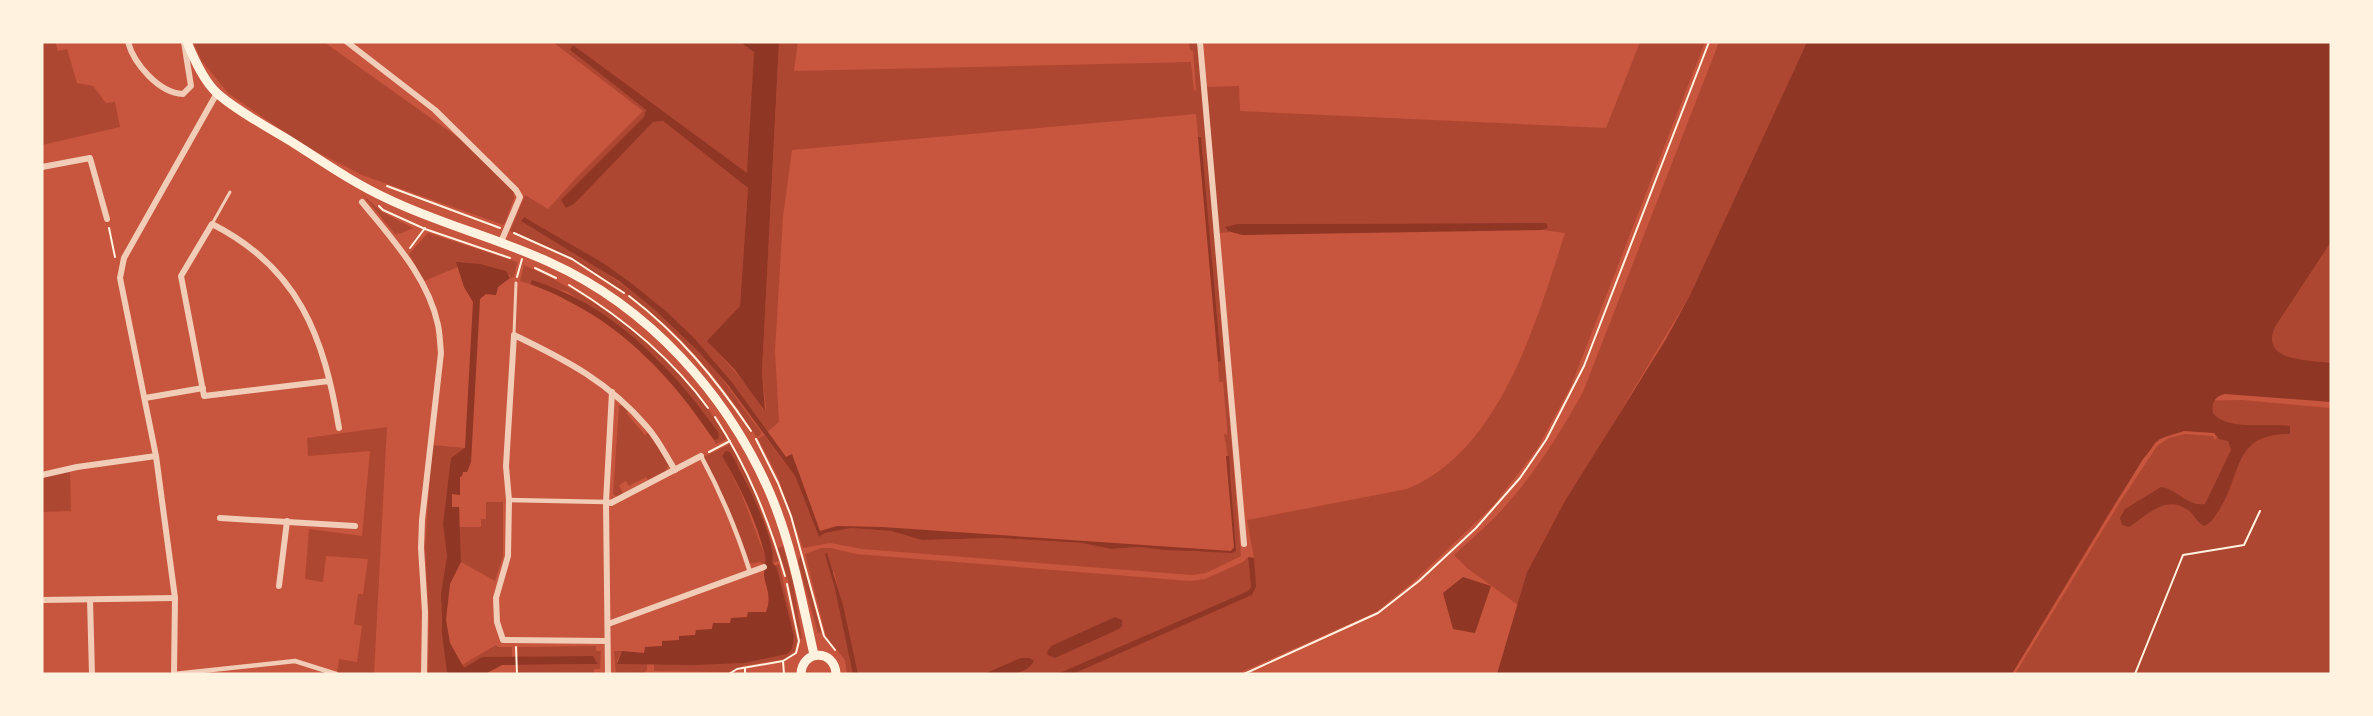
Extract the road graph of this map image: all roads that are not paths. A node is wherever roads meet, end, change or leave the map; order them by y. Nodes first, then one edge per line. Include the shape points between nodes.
1 (128, 42) edge
2 (185, 42) edge
3 (348, 42) edge
4 (1200, 42) edge
5 (217, 93) junction
6 (42, 167) edge
7 (230, 192) dead end
8 (362, 202) dead end
9 (107, 219) road end
10 (212, 224) junction
11 (501, 242) junction
12 (516, 283) road end
13 (514, 335) junction
14 (329, 381) junction
15 (203, 388) junction
16 (612, 392) junction
17 (145, 398) junction
18 (339, 428) dead end
19 (156, 456) junction
20 (701, 456) joint
21 (675, 470) junction
22 (42, 475) edge
23 (510, 500) junction
24 (606, 502) junction
25 (220, 518) dead end
26 (287, 521) junction
27 (355, 526) dead end
28 (1244, 544) dead end
29 (764, 567) dead end
30 (750, 572) junction
31 (279, 586) dead end
32 (175, 598) junction
33 (42, 600) edge
34 (90, 600) junction
35 (608, 624) junction
36 (607, 641) junction
37 (814, 655) junction
38 (92, 674) edge
39 (174, 674) edge
40 (336, 674) edge
41 (424, 674) edge
42 (608, 674) edge
43 (800, 674) edge
44 (836, 674) edge

1 - 2 street via 146,73 169,90 183,94 191,86
2 - 5 main road
3 - 11 street via 435,110 516,190 520,197
4 - 28 street
5 - 11 main road via 360,184 399,204
5 - 17 street via 124,258 120,278
6 - 9 street via 90,158
7 - 10 lane
8 - 41 street via 405,255 428,294 438,324 441,353 422,520
10 - 14 street via 253,249 285,281 317,337
10 - 15 street via 181,276
11 - 37 main road via 552,263 619,303 687,363 713,395 741,436 770,494 791,555
12 - 13 lane
13 - 16 street via 567,360
13 - 23 street via 507,466
14 - 15 street via 204,396
14 - 18 street
15 - 17 street
16 - 21 street via 648,428
16 - 24 street
17 - 19 street
19 - 22 street
19 - 32 street
20 - 21 street
20 - 30 street via 721,492
21 - 24 street via 612,503
23 - 24 street
23 - 36 street via 508,556 496,598 503,640
24 - 35 street
25 - 26 street
26 - 27 street
26 - 31 street
29 - 30 street
30 - 35 street
32 - 34 street
32 - 39 street
33 - 34 street
34 - 38 street
35 - 36 street
36 - 42 street
37 - 43 main road via 804,662
37 - 44 main road via 830,658
39 - 40 street via 295,661

